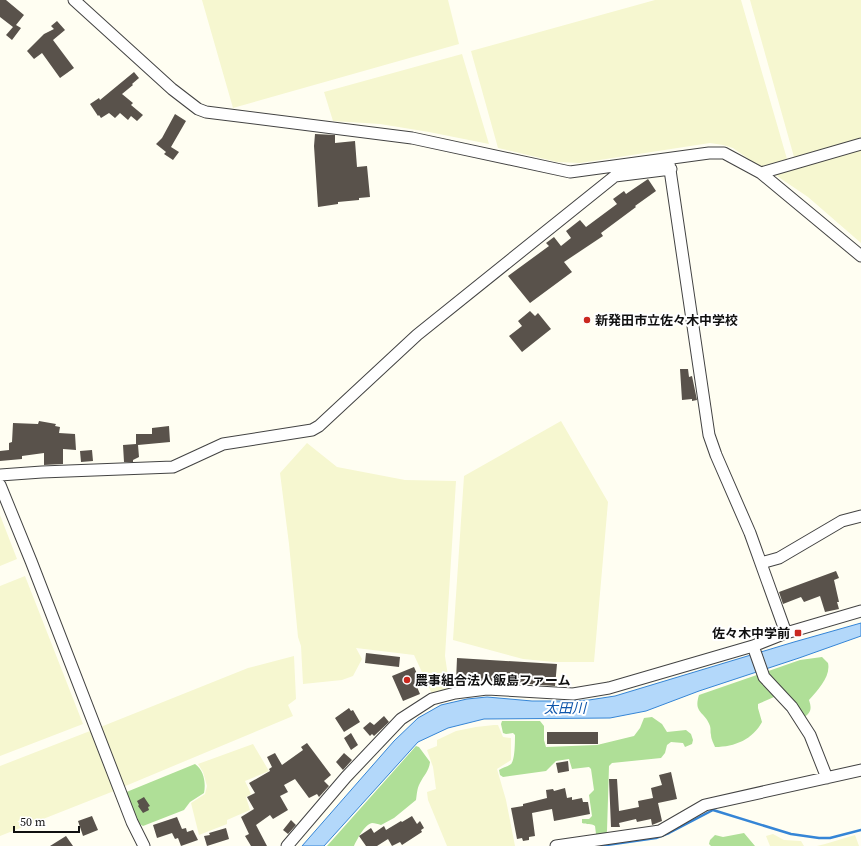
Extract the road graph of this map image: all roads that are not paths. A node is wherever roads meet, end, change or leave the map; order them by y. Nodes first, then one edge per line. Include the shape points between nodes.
1 (74, 0) edge
2 (861, 144) edge
3 (670, 164) junction
4 (761, 173) junction
5 (861, 256) edge
6 (0, 475) edge
7 (0, 485) edge
8 (861, 516) edge
9 (761, 563) junction
10 (861, 611) edge
11 (786, 633) junction
12 (754, 648) junction
13 (861, 770) edge
14 (827, 778) junction
15 (144, 846) edge
16 (287, 846) edge
17 (556, 846) edge

1 - 3 street via 172,89 206,112 412,138 570,172
2 - 4 street
3 - 4 street via 709,153 724,153
3 - 6 street via 615,176 417,335 312,430 223,444 173,467
3 - 9 street via 709,436
4 - 5 street
7 - 15 street via 132,822
8 - 9 street via 842,521 779,558
9 - 11 street
10 - 11 street
11 - 12 street
12 - 14 street via 764,677 792,707 810,735
12 - 16 street via 594,691 561,693 480,689 432,699 401,719 346,777
13 - 14 street
14 - 17 street via 705,805 660,831

